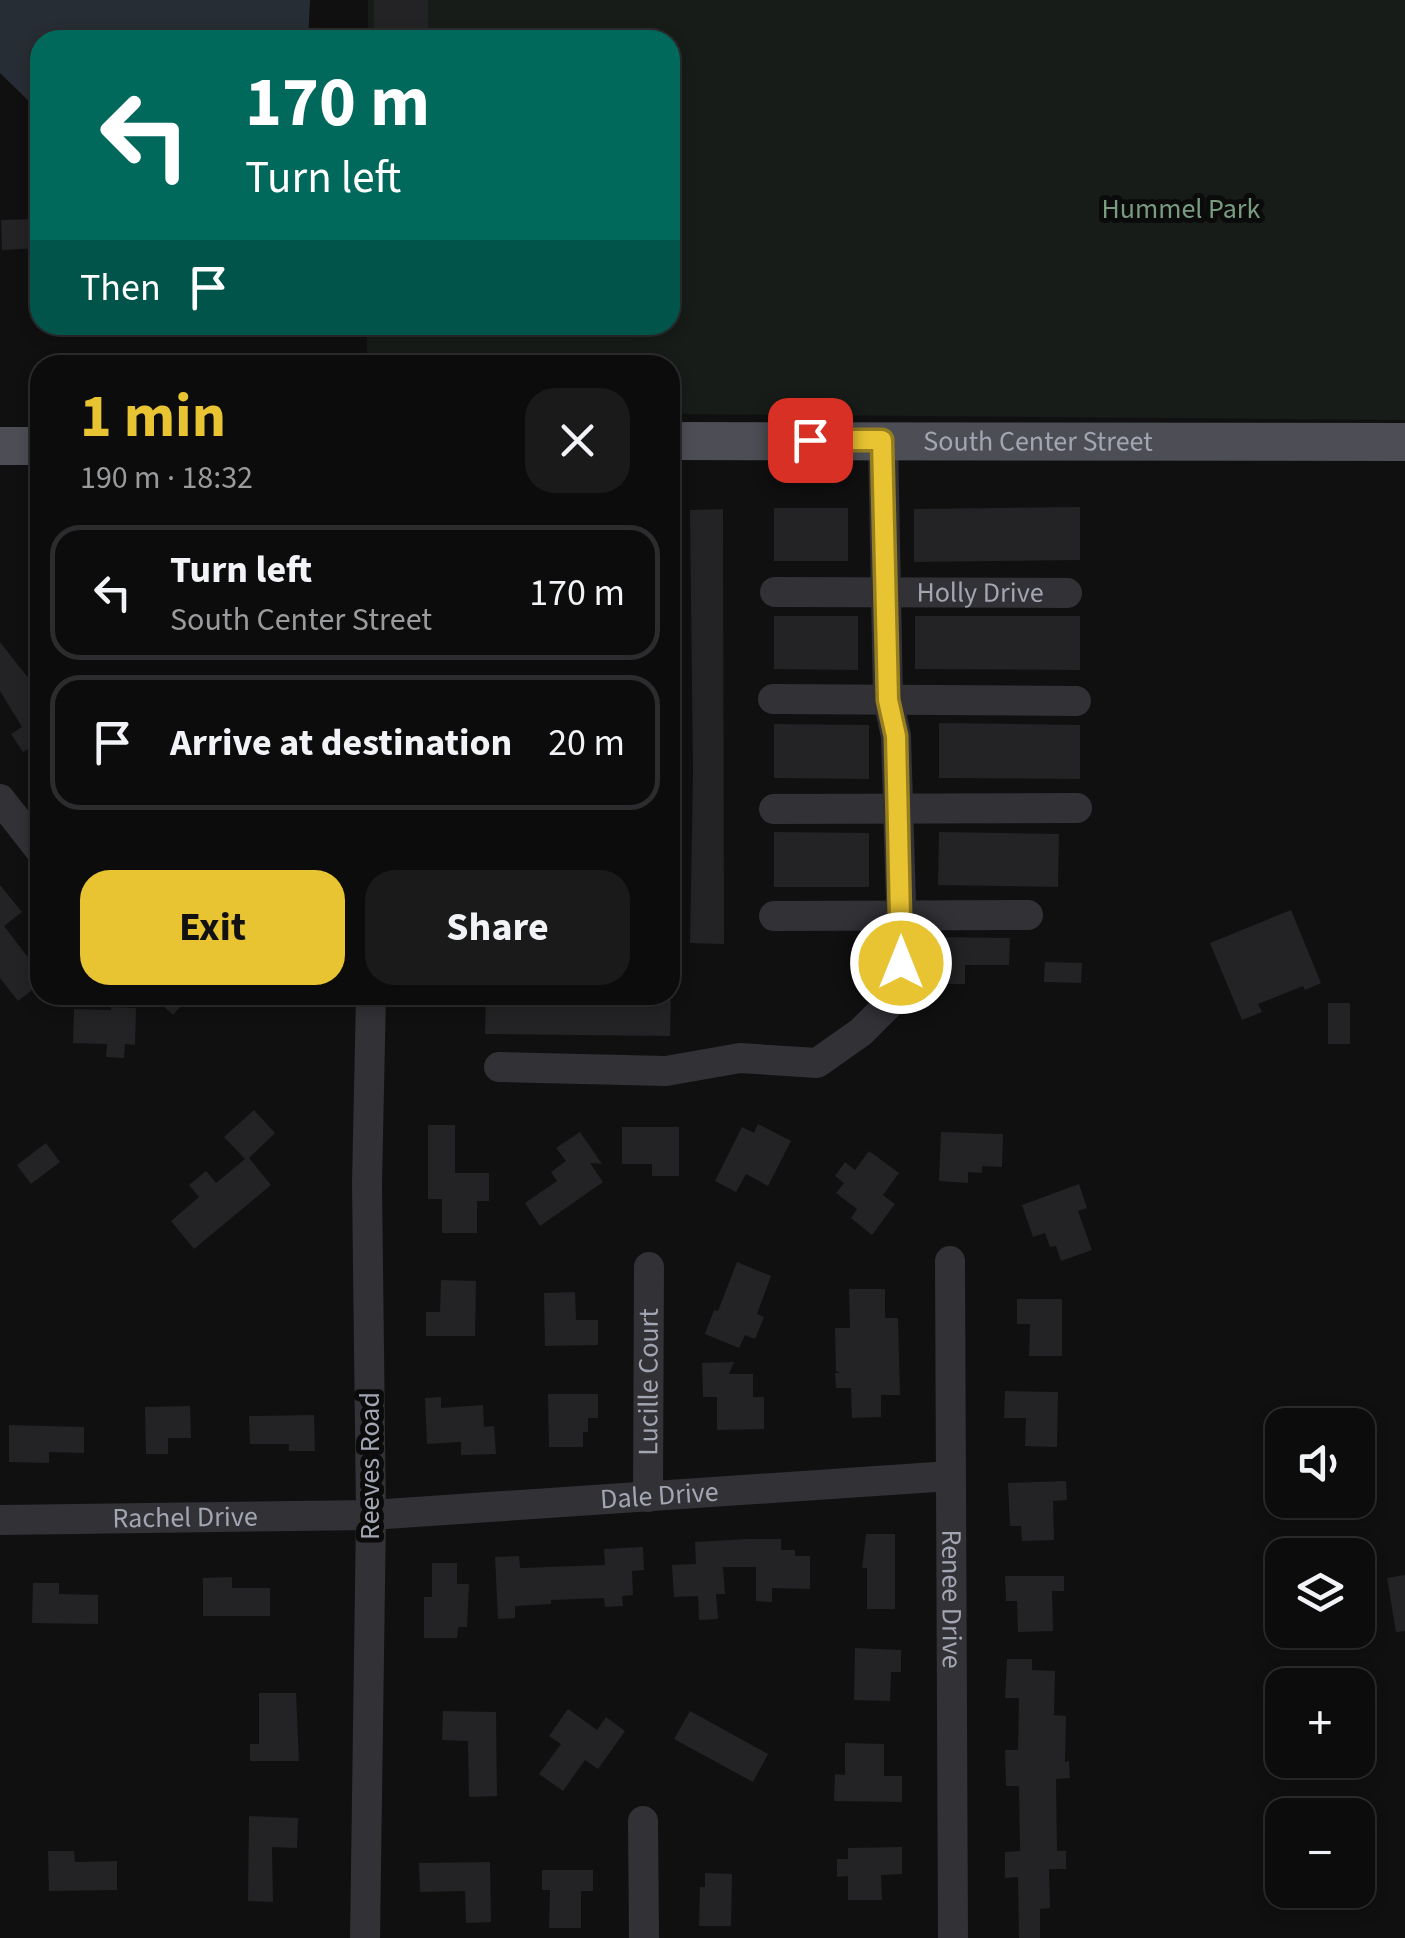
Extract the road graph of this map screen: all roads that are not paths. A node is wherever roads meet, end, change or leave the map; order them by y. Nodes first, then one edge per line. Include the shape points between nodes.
1 (882, 440) junction
2 (680, 441) edge
3 (1405, 442) edge
4 (0, 446) edge
5 (30, 446) edge
6 (774, 592) dead end
7 (885, 592) junction
8 (1068, 593) dead end
9 (773, 699) dead end
10 (888, 700) junction
11 (1076, 701) dead end
12 (0, 799) edge
13 (897, 808) junction
14 (1077, 808) dead end
15 (774, 809) dead end
16 (30, 837) edge
17 (1028, 915) dead end
18 (774, 916) dead end
19 (901, 916) junction
20 (371, 1005) edge
21 (499, 1067) dead end
22 (950, 1261) dead end
23 (649, 1267) dead end
24 (950, 1476) junction
25 (648, 1497) junction
26 (371, 1516) junction
27 (0, 1520) edge
28 (643, 1821) dead end
29 (365, 1938) edge
30 (644, 1938) edge
31 (953, 1938) edge

1 - 2 main road, South Center Street
1 - 3 main road, South Center Street
1 - 7 street
4 - 5 main road
6 - 7 street, Holly Drive
7 - 8 street, Holly Drive
7 - 10 street
9 - 10 street
10 - 11 street
10 - 13 street
12 - 16 street
13 - 14 street
13 - 15 street
13 - 19 street
17 - 19 street
18 - 19 street
19 - 21 street via 899,994 817,1063 740,1058 666,1071
20 - 26 street, Reeves Road
22 - 24 street, Renee Drive
23 - 25 street, Lucille Court
24 - 25 street, Dale Drive
24 - 31 street, Renee Drive
25 - 26 street, Dale Drive
26 - 27 street, Rachel Drive
26 - 29 street, Reeves Road
28 - 30 street

